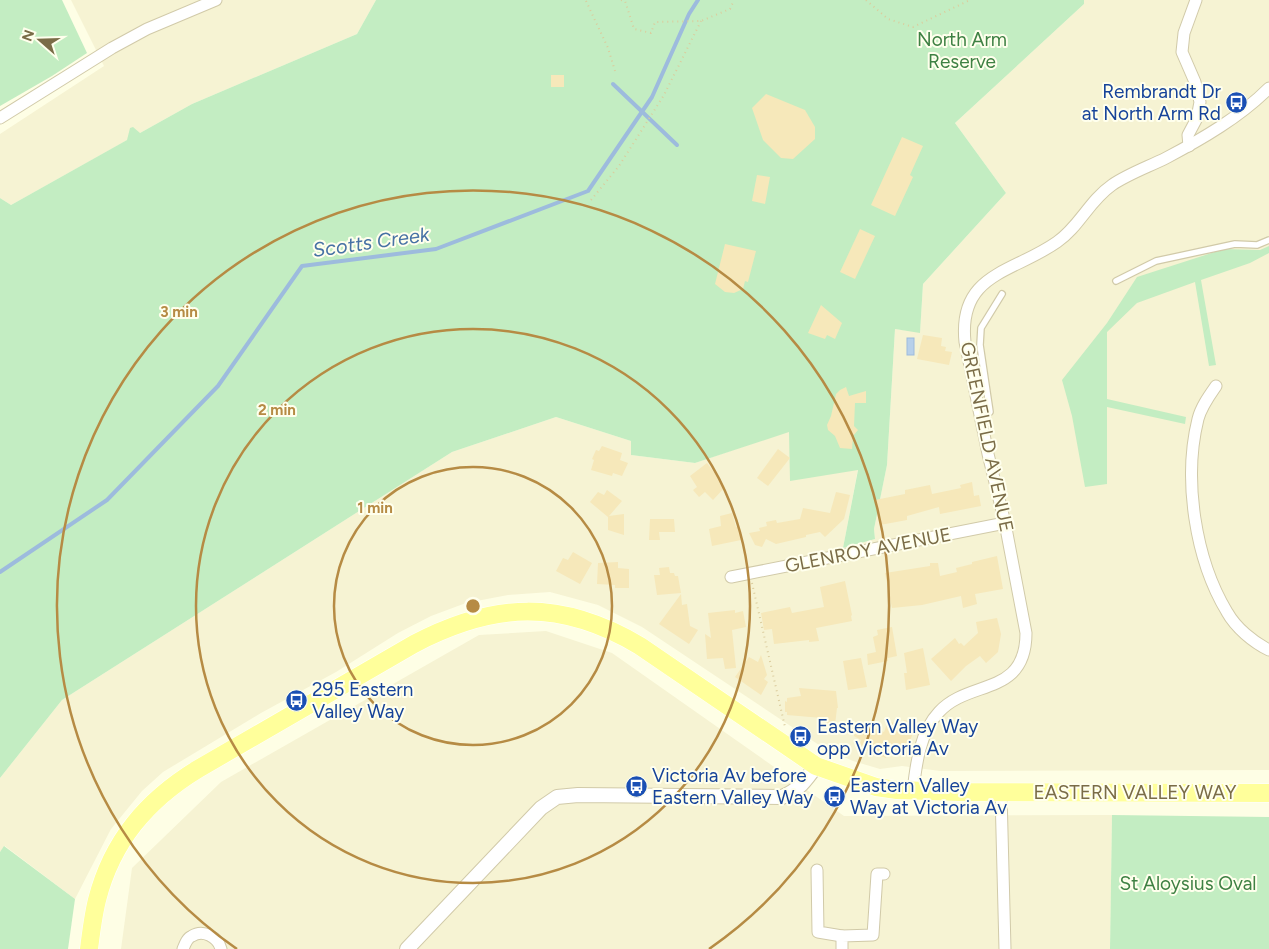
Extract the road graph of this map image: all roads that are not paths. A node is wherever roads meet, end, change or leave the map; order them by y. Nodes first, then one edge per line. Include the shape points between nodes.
1 (216, 0) edge
2 (1196, 0) edge
3 (1269, 88) edge
4 (0, 118) edge
5 (1189, 146) junction
6 (1269, 240) edge
7 (1116, 281) dead end
8 (1002, 294) dead end
9 (1216, 386) dead end
10 (981, 421) junction
11 (1005, 523) junction
12 (731, 577) dead end
13 (1269, 650) edge
14 (816, 766) junction
15 (913, 791) junction
16 (1269, 792) edge
17 (1001, 793) junction
18 (817, 870) dead end
19 (884, 874) dead end
20 (842, 936) junction
21 (89, 949) edge
22 (183, 949) edge
23 (221, 949) edge
24 (407, 949) edge
25 (842, 949) edge
26 (1005, 949) edge

1 - 4 street via 147,29 112,48
2 - 5 street via 1184,33 1182,52 1200,102 1197,118 1188,135
3 - 5 street, GREENFIELD AVENUE via 1228,121
5 - 10 street, GREENFIELD AVENUE via 1113,185 1100,194 1072,230 1056,243 989,279 976,292 967,308 964,324
6 - 7 lane via 1257,245 1235,244 1156,261
8 - 10 lane via 982,328 980,345 990,412
9 - 13 street via 1198,418 1193,452 1192,489 1201,548 1228,614 1251,640
10 - 11 street, GREENFIELD AVENUE
11 - 12 street, GLENROY AVENUE
11 - 15 street, GREENFIELD AVENUE via 1026,646 1016,668 1002,681 957,698 938,712 920,751
14 - 15 main road, EASTERN VALLEY WAY via 865,784
14 - 21 main road, EASTERN VALLEY WAY via 612,630 549,613 520,611 480,617 414,644 198,769 159,796 141,815 113,856 97,901
14 - 24 street via 799,787 782,797 557,797 541,808
15 - 17 main road, EASTERN VALLEY WAY
16 - 17 main road, EASTERN VALLEY WAY
17 - 26 street
18 - 20 street via 818,932
19 - 20 street via 876,874 873,935
20 - 25 street
22 - 23 street via 192,936 203,934 216,939

